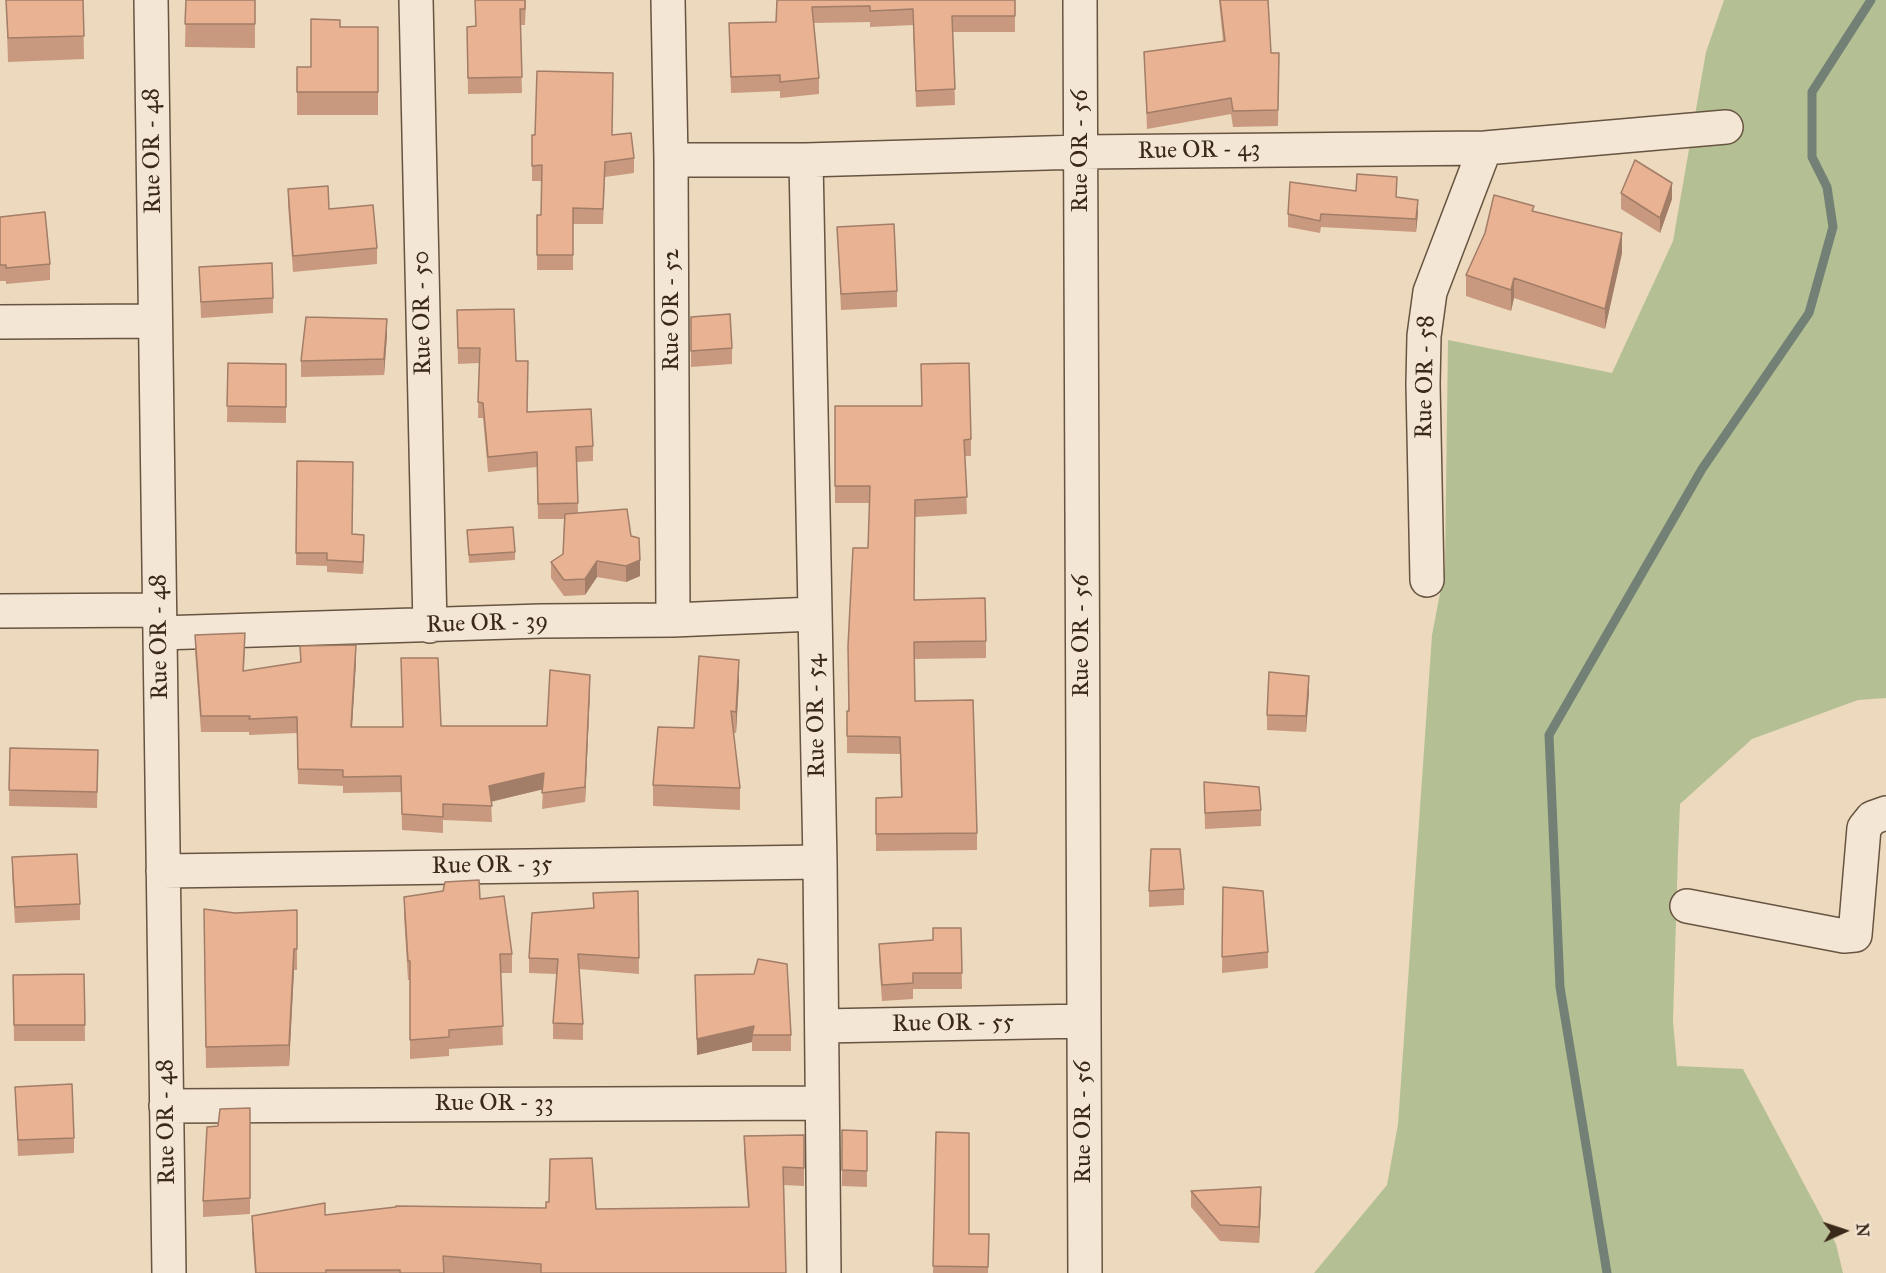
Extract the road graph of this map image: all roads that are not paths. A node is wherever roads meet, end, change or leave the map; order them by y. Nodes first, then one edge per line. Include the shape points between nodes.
1 (151, 0) edge
2 (416, 0) edge
3 (668, 0) edge
4 (1080, 0) edge
5 (1726, 127) dead end
6 (1485, 148) junction
7 (1081, 152) junction
8 (671, 160) junction
9 (807, 160) junction
10 (155, 321) junction
11 (0, 322) edge
12 (1427, 580) dead end
13 (0, 611) edge
14 (814, 614) junction
15 (673, 620) junction
16 (160, 622) junction
17 (430, 626) junction
18 (1886, 813) edge
19 (820, 862) junction
20 (163, 871) junction
21 (1687, 906) dead end
22 (1084, 1021) junction
23 (822, 1026) junction
24 (822, 1103) junction
25 (166, 1106) junction
26 (169, 1273) edge
27 (824, 1273) edge
28 (1085, 1273) edge

1 - 10 street, Rue OR - 48
2 - 17 street, Rue OR - 50
3 - 8 street, Rue OR - 52
4 - 7 street, Rue OR - 56
5 - 6 street, Rue OR - 43
6 - 7 street, Rue OR - 43
6 - 12 street, Rue OR - 58 via 1430,292 1424,336
7 - 9 street, Rue OR - 43
7 - 22 street, Rue OR - 56
8 - 9 street, Rue OR - 43
8 - 15 street, Rue OR - 52
9 - 14 street, Rue OR - 54
10 - 11 street
10 - 16 street, Rue OR - 48
13 - 16 street, Rue OR - 39
14 - 15 street, Rue OR - 39
14 - 19 street, Rue OR - 54
15 - 17 street, Rue OR - 39
16 - 17 street, Rue OR - 39
16 - 20 street, Rue OR - 48
18 - 21 street via 1872,818 1864,828 1855,935
19 - 20 street, Rue OR - 35
19 - 23 street, Rue OR - 54
20 - 25 street, Rue OR - 48
22 - 23 street, Rue OR - 55
22 - 28 street, Rue OR - 56
23 - 24 street, Rue OR - 54
24 - 25 street, Rue OR - 33
24 - 27 street, Rue OR - 54
25 - 26 street, Rue OR - 48

